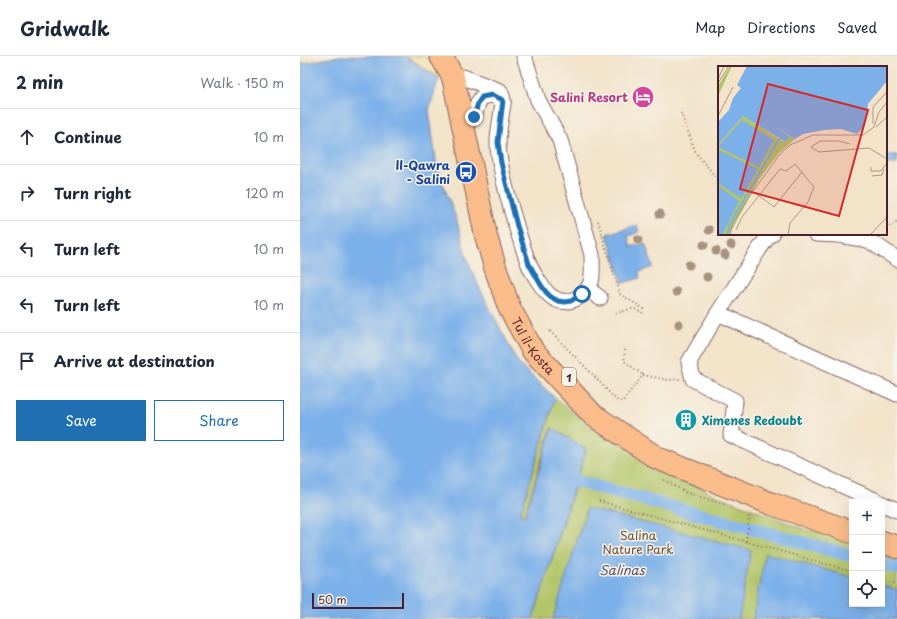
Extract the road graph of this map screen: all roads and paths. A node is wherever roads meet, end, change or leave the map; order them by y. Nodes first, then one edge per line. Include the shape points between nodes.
1 (441, 56) edge
2 (452, 56) edge
3 (524, 56) edge
4 (463, 77) junction
5 (503, 100) junction
6 (681, 113) dead end
7 (474, 117) junction
8 (718, 180) edge
9 (598, 221) dead end
10 (897, 222) edge
11 (887, 229) edge
12 (770, 235) edge
13 (839, 235) edge
14 (897, 259) edge
15 (588, 289) junction
16 (600, 298) dead end
17 (718, 313) junction
18 (614, 314) dead end
19 (550, 331) dead end
20 (625, 350) dead end
21 (643, 375) junction
22 (668, 380) dead end
23 (897, 394) edge
24 (871, 499) edge
25 (599, 501) dead end
26 (885, 505) edge
27 (897, 510) edge
28 (750, 513) dead end
29 (849, 522) edge
30 (849, 531) edge
31 (885, 534) edge
32 (897, 538) edge
33 (746, 541) junction
34 (885, 543) edge
35 (897, 547) edge
36 (849, 570) edge
37 (885, 581) edge
38 (897, 584) edge

1 - 30 highway, Tul il-Kosta / 1 via 453,77 486,236 495,267 509,307 531,349 593,415 657,458 772,504
2 - 4 highway, Tul il-Kosta / 1
3 - 15 street via 538,100 560,140 592,255 592,273
4 - 5 street via 500,91
4 - 7 highway, Tul il-Kosta / 1
5 - 7 street via 492,95 482,97
5 - 15 street via 498,142 501,163 529,264 546,292 558,301 571,301
6 - 8 path via 696,153
7 - 29 highway, Tul il-Kosta / 1 via 485,180 518,304 540,345 570,378 594,403 659,451 735,483
9 - 18 path via 620,294 644,310 642,314 630,309
10 - 11 path
12 - 17 street
13 - 14 street via 868,240
15 - 16 street
17 - 23 street
17 - 24 street via 689,362 693,379 735,401 731,435
19 - 21 path via 616,400 622,402
20 - 21 path via 624,361
21 - 22 path
25 - 33 path
26 - 27 street
28 - 33 path
31 - 32 highway
33 - 36 path
34 - 35 highway
37 - 38 path

